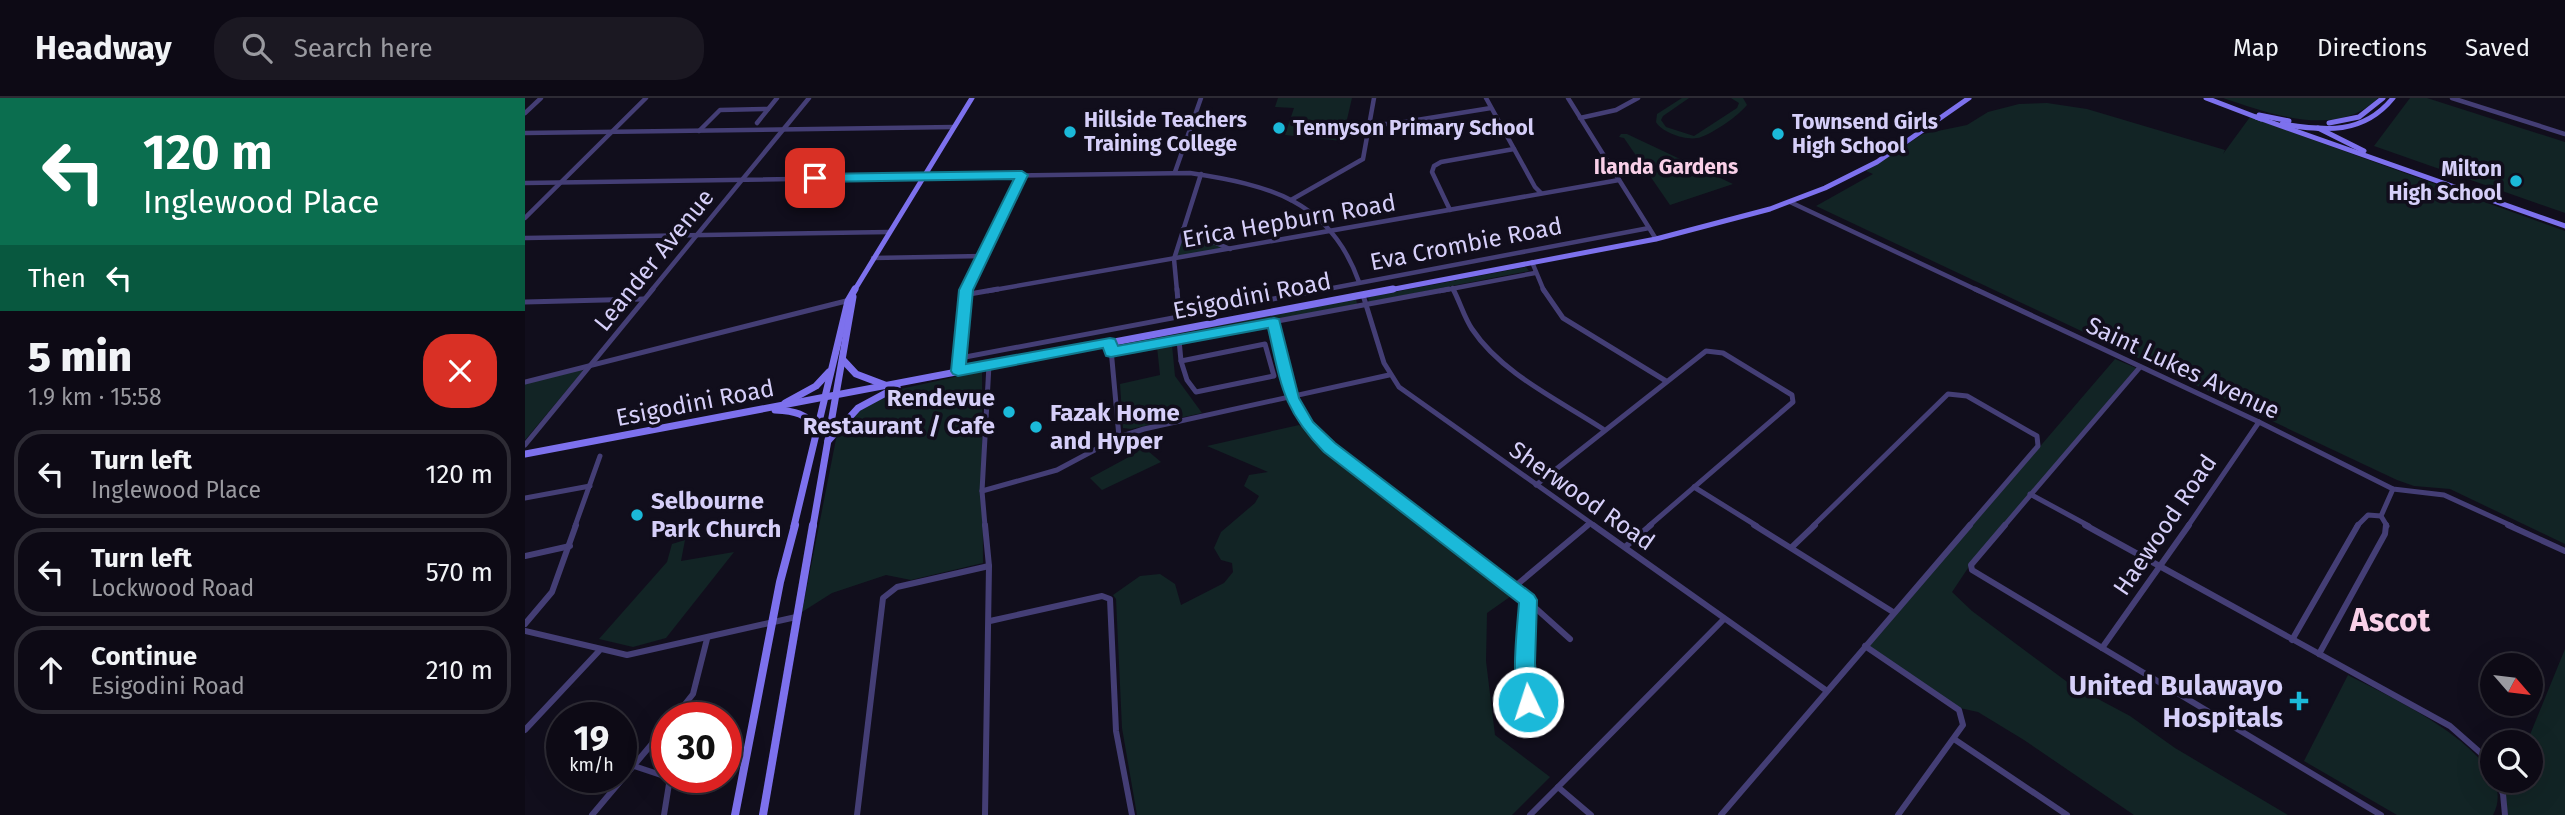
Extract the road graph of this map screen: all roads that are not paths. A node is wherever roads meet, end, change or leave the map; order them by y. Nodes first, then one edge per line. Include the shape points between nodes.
1 (541, 98) edge
2 (646, 98) edge
3 (777, 98) edge
4 (809, 98) edge
5 (972, 98) edge
6 (1201, 98) edge
7 (1374, 98) edge
8 (1486, 98) edge
9 (1568, 98) edge
10 (1638, 98) edge
11 (1969, 98) edge
12 (2206, 98) edge
13 (2383, 98) edge
14 (2393, 98) edge
15 (2452, 98) edge
16 (1961, 101) edge
17 (2215, 101) junction
18 (1491, 108) junction
19 (768, 109) junction
20 (525, 113) edge
21 (2256, 117) junction
22 (1580, 118) junction
23 (2273, 118) junction
24 (2351, 122) junction
25 (757, 123) dead end
26 (1370, 124) junction
27 (954, 127) junction
28 (2318, 128) junction
29 (782, 130) junction
30 (699, 131) junction
31 (611, 132) junction
32 (525, 133) edge
33 (2565, 134) edge
34 (2352, 148) junction
35 (1514, 149) junction
36 (1175, 172) junction
37 (1201, 174) junction
38 (1022, 175) junction
39 (925, 176) junction
40 (742, 179) junction
41 (1619, 180) junction
42 (525, 183) edge
43 (560, 183) junction
44 (1541, 193) junction
45 (1291, 200) junction
46 (1790, 202) junction
47 (1450, 210) junction
48 (525, 218) edge
49 (2565, 226) edge
50 (1649, 228) junction
51 (1183, 229) junction
52 (1332, 229) junction
53 (889, 232) junction
54 (697, 236) junction
55 (525, 238) edge
56 (1656, 239) junction
57 (1230, 249) junction
58 (982, 256) junction
59 (873, 258) junction
60 (1174, 259) junction
61 (1532, 262) junction
62 (1535, 273) junction
63 (1359, 282) junction
64 (1453, 288) junction
65 (964, 295) junction
66 (1363, 295) junction
67 (645, 299) junction
68 (851, 299) junction
69 (525, 302) edge
70 (1366, 306) junction
71 (1179, 316) junction
72 (1274, 322) junction
73 (1179, 340) junction
74 (1110, 342) junction
75 (1111, 352) junction
76 (960, 358) junction
77 (843, 359) junction
78 (1181, 361) junction
79 (591, 365) junction
80 (989, 365) junction
81 (2140, 367) junction
82 (832, 368) junction
83 (958, 371) junction
84 (1389, 375) junction
85 (911, 381) junction
86 (1665, 381) junction
87 (525, 382) edge
88 (888, 386) junction
89 (836, 396) junction
90 (824, 398) junction
91 (1292, 398) junction
92 (778, 407) junction
93 (765, 409) junction
94 (2259, 422) junction
95 (1603, 429) junction
96 (818, 431) junction
97 (1119, 437) junction
98 (525, 445) edge
99 (825, 446) junction
100 (525, 454) edge
101 (600, 456) dead end
102 (1536, 485) junction
103 (590, 486) junction
104 (1694, 487) junction
105 (2393, 488) junction
106 (982, 491) junction
107 (2030, 494) junction
108 (525, 498) edge
109 (2381, 516) junction
110 (1590, 523) junction
111 (570, 546) junction
112 (1625, 547) junction
113 (1792, 547) junction
114 (2565, 551) edge
115 (525, 556) edge
116 (989, 566) junction
117 (2160, 568) junction
118 (1513, 588) junction
119 (1528, 600) junction
120 (1893, 612) junction
121 (796, 617) junction
122 (1724, 619) junction
123 (990, 621) junction
124 (772, 623) junction
125 (525, 624) edge
126 (525, 631) edge
127 (707, 639) junction
128 (1570, 639) dead end
129 (2292, 640) junction
130 (1865, 646) junction
131 (2102, 648) junction
132 (599, 651) junction
133 (2319, 654) junction
134 (1827, 691) junction
135 (687, 702) edge
136 (1528, 702) dead end
137 (525, 730) edge
138 (1954, 739) junction
139 (651, 745) edge
140 (2480, 752) edge
141 (637, 762) edge
142 (1558, 787) junction
143 (611, 793) edge
144 (668, 793) edge
145 (2503, 793) edge
146 (592, 815) edge
147 (664, 815) edge
148 (735, 815) edge
149 (763, 815) edge
150 (857, 815) edge
151 (985, 815) edge
152 (1132, 815) edge
153 (1530, 815) edge
154 (1591, 815) edge
155 (1721, 815) edge
156 (1898, 815) edge
157 (2067, 815) edge
158 (2381, 815) edge
159 (2505, 815) edge

1 - 20 street
2 - 31 street
3 - 19 street
4 - 29 street, Leander Avenue
5 - 27 main road
6 - 36 street
7 - 26 street
8 - 18 street
9 - 22 street
10 - 22 street via 1616,110
11 - 16 main road, Esigodini Road
12 - 17 main road
13 - 24 main road via 2370,113
14 - 24 main road via 2377,116
15 - 33 street
16 - 46 main road, Esigodini Road via 1873,164
17 - 21 main road
17 - 23 main road
18 - 26 street
18 - 35 street
19 - 25 street
19 - 30 street via 720,110
21 - 28 main road
21 - 34 main road
22 - 41 street
23 - 24 main road
23 - 28 main road
24 - 28 main road
24 - 34 main road via 2345,132
26 - 45 street via 1361,161
27 - 29 street
27 - 39 main road
28 - 34 main road via 2323,136
29 - 30 street
29 - 40 street, Leander Avenue
30 - 31 street
31 - 32 street
31 - 43 street
34 - 49 main road
35 - 44 street
35 - 47 street via 1434,166 1432,172
36 - 37 street
36 - 38 street
37 - 45 street
37 - 51 street
38 - 39 street
38 - 58 street
39 - 40 street
39 - 53 main road
40 - 43 street
40 - 54 street, Leander Avenue
41 - 44 street, Erica Hepburn Road
41 - 50 street
42 - 43 street
43 - 48 street
44 - 47 street, Erica Hepburn Road
45 - 52 street
46 - 56 main road, Esigodini Road
46 - 81 street, Saint Lukes Avenue
47 - 52 street, Erica Hepburn Road
50 - 56 street
50 - 63 street, Eva Crombie Road
51 - 57 street
51 - 60 street
52 - 57 street, Erica Hepburn Road
52 - 63 street
53 - 54 street
53 - 59 main road
54 - 55 street
54 - 67 street, Leander Avenue
56 - 61 main road, Esigodini Road
57 - 60 street, Erica Hepburn Road
58 - 59 street
58 - 65 street
59 - 68 main road
60 - 65 street, Erica Hepburn Road
60 - 71 street
61 - 62 street
61 - 66 main road, Esigodini Road
62 - 64 street
62 - 86 street via 1563,318
63 - 71 street, Eva Crombie Road
64 - 70 street
64 - 95 street via 1469,325 1490,349
65 - 76 street
66 - 70 street, Sherwood Road
66 - 74 main road, Esigodini Road
67 - 69 street
67 - 79 street, Leander Avenue
68 - 77 main road
68 - 79 street
68 - 82 main road
70 - 72 street
70 - 84 street, Sherwood Road
71 - 76 street, Eva Crombie Road
72 - 73 street
72 - 91 street
73 - 75 street
73 - 78 street
74 - 75 street
74 - 80 main road, Esigodini Road
75 - 97 street
76 - 83 street
77 - 88 main road via 860,378
77 - 89 main road
78 - 78 street via 1183,376 1196,392 1274,376 1265,344
79 - 87 street
79 - 98 street, Leander Avenue
80 - 83 main road, Esigodini Road
80 - 106 street
81 - 94 street, Saint Lukes Avenue
81 - 107 street
82 - 90 main road
82 - 92 main road via 816,386
83 - 85 main road, Esigodini Road
84 - 91 street
84 - 102 street, Sherwood Road via 1414,400
85 - 88 main road, Esigodini Road
85 - 99 main road via 856,409 837,426
86 - 95 street
86 - 104 street via 1706,351 1723,353 1794,398
88 - 89 main road, Esigodini Road
89 - 90 main road, Esigodini Road
89 - 99 main road
90 - 92 main road, Esigodini Road
90 - 96 main road
91 - 97 street
91 - 118 street via 1301,418 1330,447
92 - 93 main road, Esigodini Road
93 - 96 main road via 802,413
93 - 100 main road, Esigodini Road
94 - 105 street, Saint Lukes Avenue
94 - 117 street, Haewood Road
95 - 102 street
96 - 124 main road
97 - 106 street via 1057,470
99 - 121 main road
101 - 103 street
102 - 110 street, Sherwood Road
103 - 108 street
103 - 111 street
104 - 112 street
104 - 113 street
105 - 109 street
105 - 114 street, Saint Lukes Avenue via 2444,495
106 - 116 street
107 - 117 street
107 - 131 street via 1971,568
109 - 129 street via 2359,522
109 - 133 street via 2387,526 2385,534
110 - 112 street, Sherwood Road
110 - 118 street
111 - 115 street
111 - 125 street via 552,592
112 - 122 street, Sherwood Road
113 - 120 street
113 - 120 street via 1946,395 1967,396 2033,432 2038,446
116 - 123 street
116 - 150 street via 897,587 883,598
117 - 129 street
117 - 131 street, Haewood Road
118 - 119 street
119 - 128 street
119 - 136 street
120 - 130 street
121 - 124 street
121 - 149 main road
122 - 134 street, Sherwood Road
122 - 142 street
123 - 151 street
123 - 152 street via 1102,596 1109,599 1116,731
124 - 127 street
124 - 148 main road
126 - 132 street
127 - 132 street via 627,655
127 - 135 street via 693,694
129 - 133 street
130 - 134 street
130 - 138 street via 1959,709 1963,725
131 - 158 street
132 - 137 street
133 - 140 street via 2449,726
134 - 155 street
138 - 156 street
138 - 157 street
139 - 141 street
142 - 153 street
142 - 154 street
143 - 146 street
144 - 147 street
145 - 159 street

